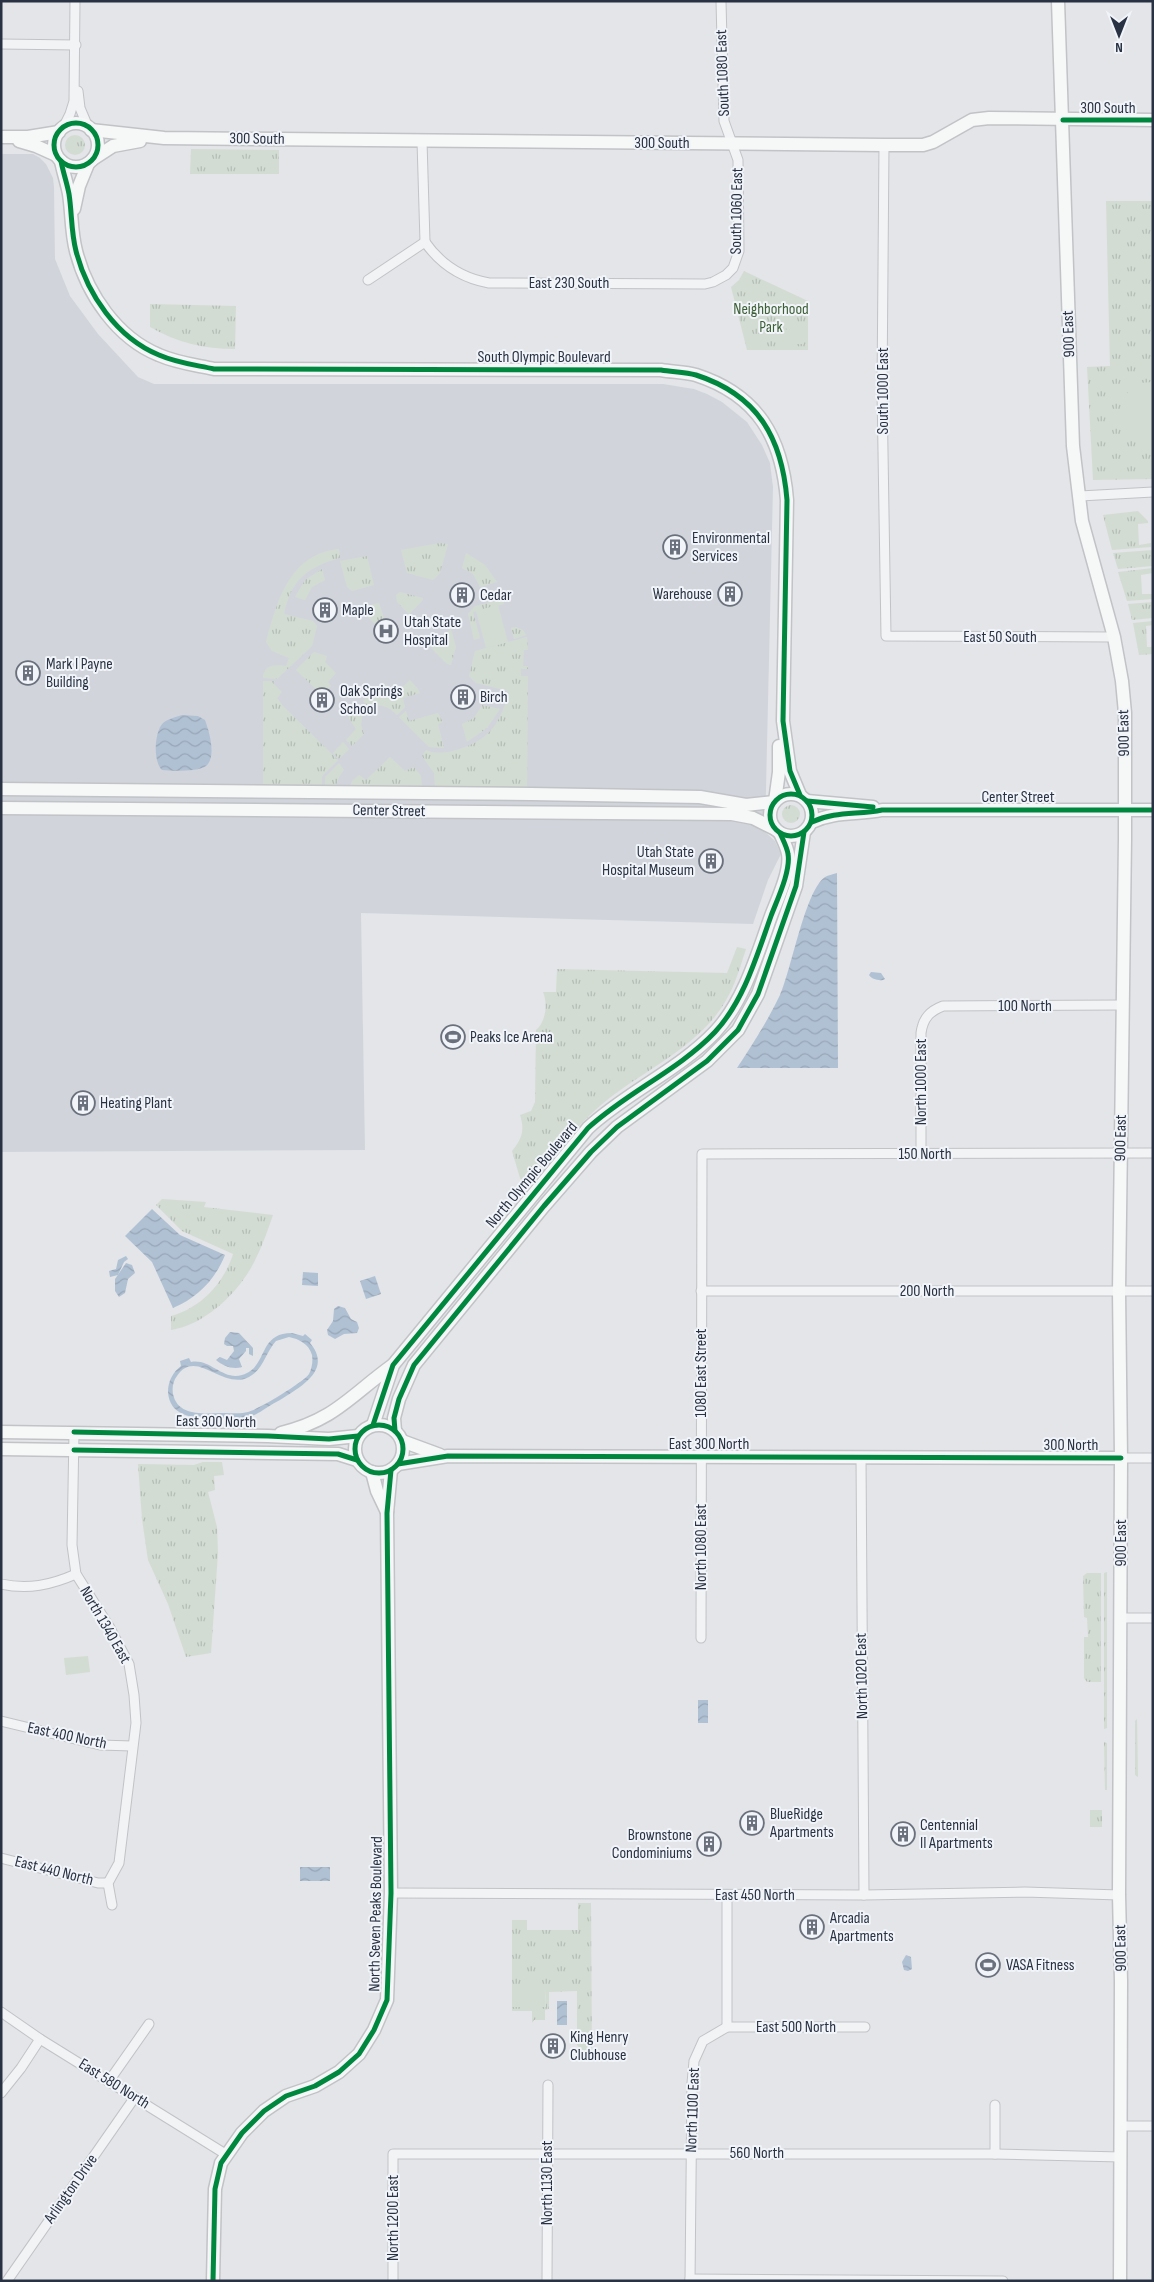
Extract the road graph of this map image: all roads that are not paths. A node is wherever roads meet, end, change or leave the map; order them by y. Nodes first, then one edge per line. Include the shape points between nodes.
1 (75, 1) edge
2 (721, 1) edge
3 (1058, 1) edge
4 (1, 44) edge
5 (76, 45) junction
6 (76, 76) junction
7 (1062, 120) junction
8 (1153, 120) edge
9 (90, 129) junction
10 (61, 130) junction
11 (1, 138) edge
12 (164, 138) junction
13 (422, 141) junction
14 (733, 144) junction
15 (884, 145) junction
16 (59, 158) junction
17 (90, 161) junction
18 (72, 227) junction
19 (425, 242) junction
20 (726, 275) joint
21 (368, 280) dead end
22 (1153, 492) edge
23 (1080, 496) junction
24 (886, 636) joint
25 (1114, 637) junction
26 (783, 721) junction
27 (1, 789) edge
28 (136, 790) junction
29 (307, 791) junction
30 (415, 793) junction
31 (541, 794) junction
32 (666, 796) junction
33 (804, 798) junction
34 (774, 802) junction
35 (1, 808) edge
36 (136, 809) junction
37 (1126, 809) junction
38 (307, 810) junction
39 (882, 810) junction
40 (1153, 810) edge
41 (415, 812) junction
42 (540, 813) junction
43 (666, 814) junction
44 (808, 827) junction
45 (777, 831) junction
46 (1122, 1005) junction
47 (930, 1013) joint
48 (1120, 1153) junction
49 (1153, 1153) edge
50 (921, 1154) junction
51 (702, 1291) junction
52 (1119, 1291) junction
53 (1153, 1292) edge
54 (392, 1364) junction
55 (373, 1425) junction
56 (1, 1432) edge
57 (74, 1432) junction
58 (268, 1436) junction
59 (358, 1436) junction
60 (399, 1436) junction
61 (1, 1450) edge
62 (74, 1450) junction
63 (448, 1456) junction
64 (702, 1456) junction
65 (861, 1457) junction
66 (1021, 1458) joint
67 (1122, 1458) junction
68 (1153, 1458) edge
69 (357, 1460) junction
70 (394, 1467) junction
71 (372, 1472) junction
72 (387, 1514) junction
73 (76, 1574) junction
74 (1, 1584) edge
75 (1120, 1618) junction
76 (1153, 1618) edge
77 (700, 1638) dead end
78 (1, 1721) edge
79 (132, 1746) junction
80 (1, 1858) edge
81 (108, 1883) junction
82 (391, 1893) junction
83 (727, 1895) junction
84 (864, 1895) junction
85 (1119, 1895) junction
86 (112, 1905) dead end
87 (1, 2012) edge
88 (149, 2024) dead end
89 (865, 2026) dead end
90 (727, 2027) junction
91 (40, 2039) junction
92 (109, 2081) junction
93 (548, 2085) dead end
94 (1, 2093) edge
95 (135, 2097) junction
96 (995, 2105) dead end
97 (1121, 2126) junction
98 (1153, 2126) edge
99 (691, 2153) junction
100 (393, 2154) joint
101 (547, 2154) junction
102 (995, 2154) junction
103 (227, 2155) junction
104 (1121, 2157) junction
105 (690, 2280) edge
106 (7, 2281) edge
107 (213, 2281) edge
108 (393, 2281) edge
109 (547, 2281) edge
110 (1002, 2281) edge
111 (1120, 2281) edge

1 - 5 street
2 - 14 street, South 1080 East via 724,121
3 - 7 street, 900 East
4 - 5 street
5 - 6 street
6 - 9 street via 80,108
6 - 10 street via 72,105
7 - 8 street, 300 South
7 - 15 street, 300 South via 972,120 924,145
7 - 23 street, 900 East via 1073,446
9 - 10 street via 74,123
9 - 12 street, 300 South
9 - 17 street via 97,138 98,146
10 - 11 street via 28,137
10 - 16 street via 54,141
11 - 16 street via 24,142
12 - 13 street, 300 South
12 - 17 street, 300 South via 113,146
13 - 14 street, 300 South
13 - 19 street
14 - 15 street, 300 South
14 - 20 street, South 1060 East via 738,160 739,251 733,268
15 - 24 street, South 1000 East via 882,390
16 - 17 street via 74,167
16 - 18 street, South Olympic Boulevard via 69,195
17 - 18 street, South Olympic Boulevard via 79,186
18 - 26 street, South Olympic Boulevard via 76,252 98,304 139,345 183,363 214,369 661,370 695,375 726,388 750,406 765,424 777,445 785,473
19 - 20 street, East 230 South via 449,268 476,281 705,284
19 - 21 street
22 - 23 street
23 - 25 street, 900 East via 1082,521
24 - 25 street, East 50 South
25 - 37 street, 900 East via 1125,712
26 - 33 street, South Olympic Boulevard via 790,771
26 - 34 street, South Olympic Boulevard
27 - 28 street, Center Street
28 - 29 street, Center Street
28 - 36 street
29 - 30 street, Center Street
29 - 38 street
30 - 31 street, Center Street
30 - 41 street
31 - 32 street, Center Street
31 - 42 street
32 - 34 street, Center Street via 707,798 746,805
32 - 43 street
33 - 34 street via 786,794
33 - 39 street, Center Street via 827,804 866,804
33 - 44 street via 812,811
34 - 45 street via 770,818
35 - 36 street, Center Street
36 - 38 street, Center Street
37 - 39 street, Center Street
37 - 40 street, Center Street
37 - 46 street, 900 East
38 - 41 street, Center Street
39 - 44 street, Center Street via 830,814
41 - 42 street, Center Street
42 - 43 street, Center Street
43 - 45 street, Center Street via 737,815 753,818
44 - 45 street via 792,836
44 - 60 street, North Olympic Boulevard via 796,886 758,994 738,1030 707,1061 617,1127 544,1206 414,1365 394,1418
45 - 54 street, North Olympic Boulevard via 789,856 784,879 760,946 728,1015 693,1052 588,1128
46 - 47 street, 100 North via 943,1006
46 - 48 street, 900 East
47 - 50 street, North 1000 East via 921,1033
48 - 49 street, 150 North
48 - 50 street, 150 North
48 - 52 street, 900 East
50 - 51 street, 150 North via 702,1154
51 - 52 street, 200 North
51 - 64 street, 1080 East Street
52 - 53 street, 200 North
52 - 67 street, 900 East
54 - 55 street, North Olympic Boulevard
54 - 58 street via 330,1414 302,1428
55 - 59 street
55 - 60 street via 388,1426
56 - 57 street, East 300 North
57 - 58 street, East 300 North
57 - 62 street, North 1340 East
58 - 59 street, East 300 North via 329,1439
59 - 69 street via 355,1445
60 - 63 street, East 300 North via 425,1451
60 - 70 street via 404,1450
61 - 62 street, East 300 North
62 - 69 street, East 300 North via 338,1454
62 - 73 street, North 1340 East via 72,1545
63 - 64 street, East 300 North
63 - 70 street, East 300 North
64 - 65 street, East 300 North
64 - 77 street, North 1080 East
65 - 66 street, East 300 North
65 - 84 street, North 1020 East
66 - 67 street, 300 North
67 - 68 street, 300 North
67 - 75 street, 900 East
69 - 71 street
70 - 71 street via 380,1473
70 - 72 street, North Seven Peaks Boulevard
71 - 72 street, North Seven Peaks Boulevard
72 - 82 street, North Seven Peaks Boulevard
73 - 74 street via 32,1588
73 - 79 street, North 1340 East via 129,1664 136,1723
75 - 76 street
75 - 85 street, 900 East
78 - 79 street, East 400 North via 100,1745
79 - 81 street, North 1340 East via 119,1863
80 - 81 street, East 440 North
81 - 86 street
82 - 83 street, East 450 North
82 - 103 street, North Seven Peaks Boulevard via 387,2000 359,2054 339,2072 315,2086 286,2096 264,2111 242,2133
83 - 84 street, East 450 North
83 - 90 street
84 - 85 street, East 450 North via 1025,1892
85 - 97 street, 900 East
87 - 91 street, East 580 North
88 - 92 street
89 - 90 street, East 500 North
90 - 99 street, North 1100 East via 702,2041 694,2061
91 - 92 street, East 580 North
91 - 94 street
92 - 95 street, East 580 North
93 - 101 street, North 1130 East
95 - 103 street, East 580 North
95 - 106 street, Arlington Drive
96 - 102 street
97 - 98 street
97 - 104 street, 900 East
99 - 101 street, 560 North
99 - 102 street, 560 North
99 - 105 street, North 1100 East
100 - 101 street, 560 North
100 - 108 street, North 1200 East
101 - 109 street, North 1130 East
102 - 104 street, 560 North
103 - 107 street, North Seven Peaks Boulevard via 221,2163 215,2188
104 - 111 street, 900 East
105 - 110 street

